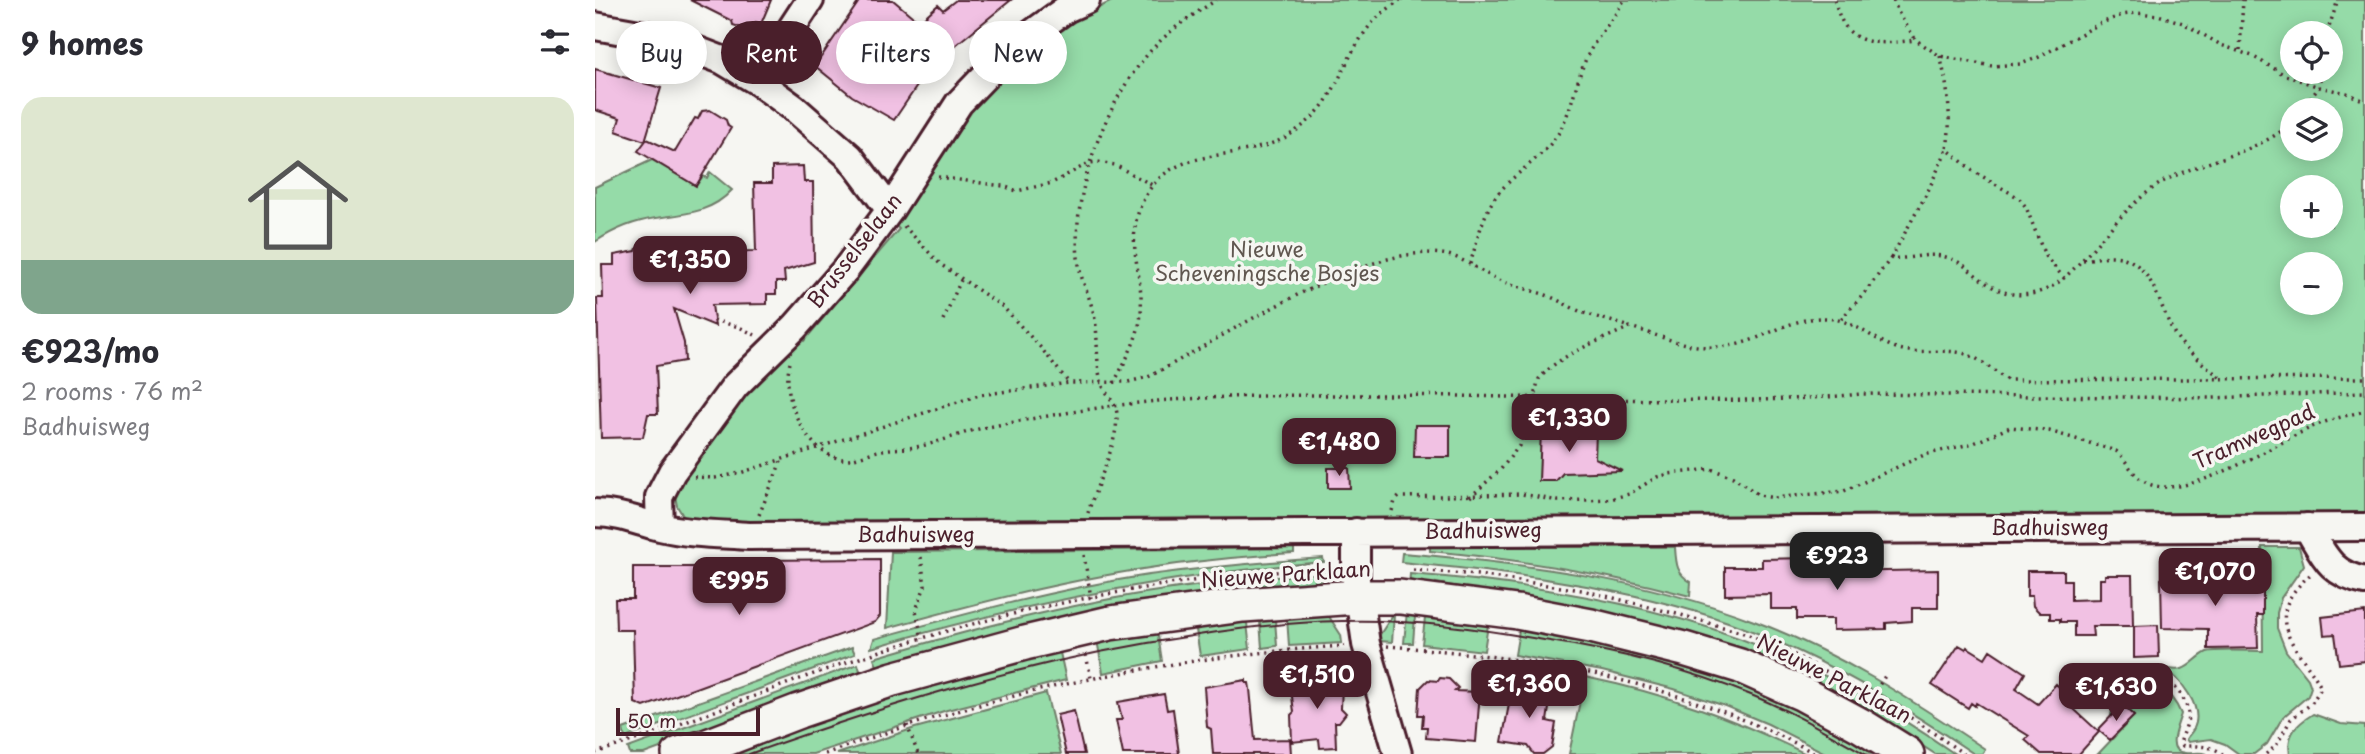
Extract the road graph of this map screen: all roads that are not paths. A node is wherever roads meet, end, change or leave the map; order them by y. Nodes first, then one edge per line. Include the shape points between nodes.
1 (810, 0) edge
2 (1086, 0) edge
3 (796, 21) edge
4 (595, 26) edge
5 (721, 60) edge
6 (761, 84) edge
7 (890, 210) junction
8 (595, 513) edge
9 (660, 527) junction
10 (2307, 527) junction
11 (2365, 527) edge
12 (595, 530) edge
13 (1356, 532) junction
14 (2365, 581) edge
15 (1356, 582) junction
16 (685, 753) edge
17 (1398, 754) edge
18 (1907, 754) edge

1 - 3 street
2 - 7 street, Brusselselaan via 1040,27 987,73 959,103
4 - 5 street via 667,39
6 - 7 street via 850,157
7 - 9 street, Brusselselaan via 783,354 735,386 672,471 659,497
8 - 9 street, Badhuisweg via 626,515
9 - 12 street, Badhuisweg
9 - 13 street, Badhuisweg via 749,536
10 - 11 street, Badhuisweg
10 - 13 street, Badhuisweg
10 - 14 street via 2325,559 2340,573
13 - 15 street
15 - 16 main road, Nieuwe Parklaan via 1243,605 1080,629 893,679
15 - 17 street via 1366,644
15 - 18 main road, Nieuwe Parklaan via 1400,597 1591,626 1740,666 1803,694

